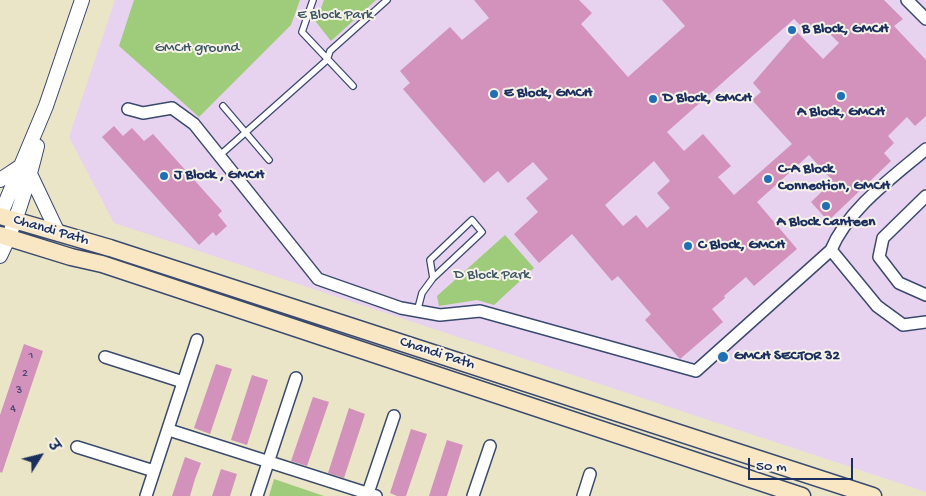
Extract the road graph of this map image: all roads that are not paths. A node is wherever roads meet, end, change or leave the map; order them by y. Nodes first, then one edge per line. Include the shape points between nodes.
1 (82, 0) edge
2 (313, 0) edge
3 (387, 0) edge
4 (907, 0) edge
5 (926, 19) edge
6 (327, 60) junction
7 (353, 86) dead end
8 (223, 106) dead end
9 (128, 109) dead end
10 (246, 132) junction
11 (926, 149) edge
12 (220, 156) junction
13 (269, 160) dead end
14 (26, 170) junction
15 (0, 180) edge
16 (926, 196) edge
17 (5, 218) edge
18 (58, 233) junction
19 (4, 236) edge
20 (831, 250) junction
21 (0, 256) edge
22 (433, 278) junction
23 (926, 295) edge
24 (417, 312) junction
25 (926, 322) edge
26 (197, 340) dead end
27 (105, 357) dead end
28 (296, 378) dead end
29 (184, 382) junction
30 (394, 416) dead end
31 (169, 430) junction
32 (490, 446) dead end
33 (77, 447) dead end
34 (268, 462) junction
35 (154, 471) junction
36 (590, 474) dead end
37 (370, 495) edge
38 (146, 496) edge
39 (257, 496) edge
40 (473, 496) edge
41 (583, 496) edge
42 (802, 496) edge
43 (872, 496) edge

1 - 14 street
2 - 6 lane via 302,32
3 - 6 lane via 330,51
4 - 5 street
6 - 7 lane
6 - 10 lane
8 - 10 lane
9 - 12 street via 143,113 172,108 194,124
10 - 12 lane
10 - 13 lane
11 - 20 street via 856,213 836,237
12 - 24 street via 318,279
14 - 15 street
14 - 17 street
14 - 18 street
16 - 23 street via 883,238 880,257 899,283
17 - 18 main road, Chandi Path
17 - 19 street
18 - 43 main road, Chandi Path
19 - 21 street
19 - 42 main road, Chandi Path via 102,264
20 - 24 street via 696,371 480,311 440,315
20 - 25 street via 877,306 903,325
22 - 22 lane via 482,232 472,220 430,260
22 - 24 lane via 422,293
26 - 29 street
27 - 29 street
28 - 34 street
29 - 31 street
30 - 37 street
31 - 34 street
31 - 35 street
32 - 40 street
33 - 35 street
34 - 37 street
34 - 39 street
35 - 38 street
36 - 41 street

